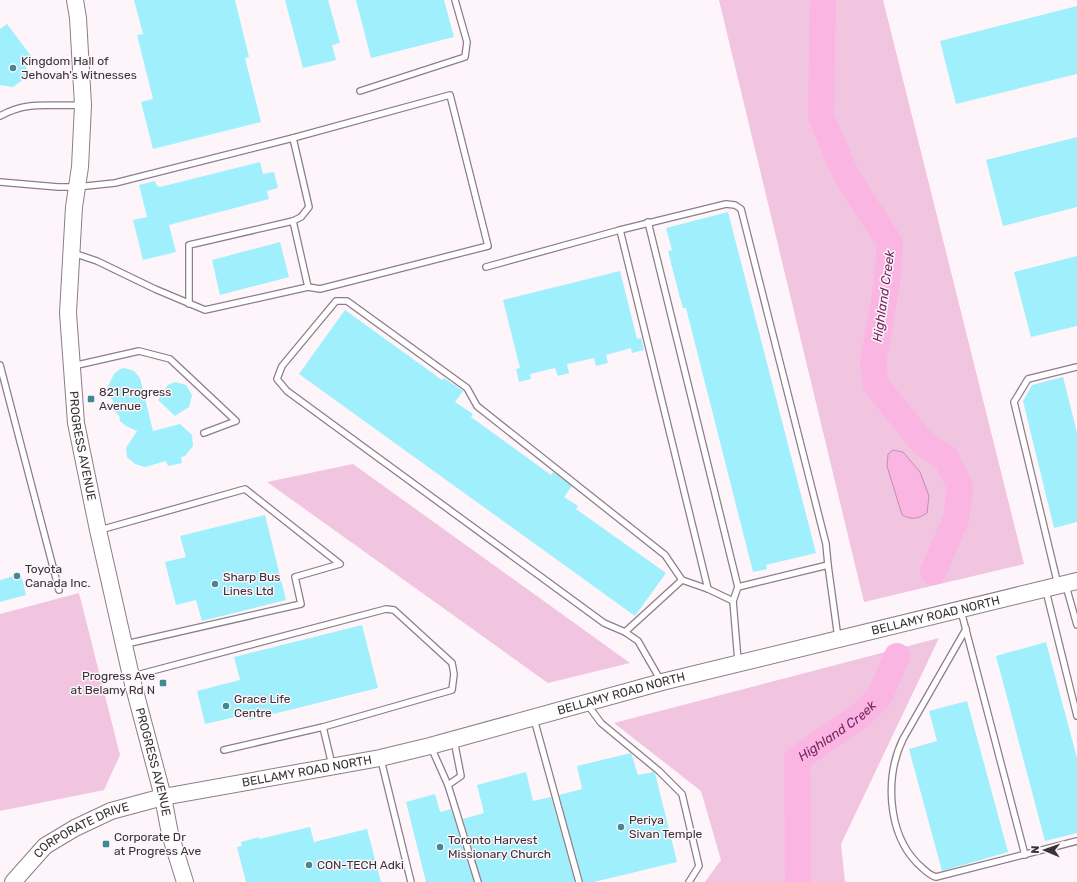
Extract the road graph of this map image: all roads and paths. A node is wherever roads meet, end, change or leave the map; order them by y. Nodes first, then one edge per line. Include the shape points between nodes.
1 (74, 0) edge
2 (455, 0) edge
3 (360, 91) dead end
4 (83, 104) junction
5 (0, 116) edge
6 (293, 138) junction
7 (0, 183) edge
8 (78, 187) junction
9 (293, 221) junction
10 (648, 222) junction
11 (620, 230) junction
12 (71, 252) junction
13 (486, 267) dead end
14 (308, 287) junction
15 (190, 304) junction
16 (0, 365) edge
17 (71, 367) junction
18 (1077, 367) edge
19 (204, 433) dead end
20 (98, 530) junction
21 (828, 565) junction
22 (682, 580) junction
23 (1062, 584) edge
24 (738, 586) junction
25 (708, 589) junction
26 (59, 590) dead end
27 (733, 601) junction
28 (960, 609) junction
29 (1077, 626) edge
30 (966, 630) junction
31 (626, 632) junction
32 (838, 639) junction
33 (124, 644) junction
34 (739, 663) junction
35 (131, 676) junction
36 (662, 682) junction
37 (586, 703) junction
38 (1077, 716) edge
39 (534, 718) junction
40 (323, 727) junction
41 (454, 740) junction
42 (430, 746) junction
43 (224, 750) dead end
44 (380, 758) junction
45 (332, 767) junction
46 (448, 785) junction
47 (163, 797) junction
48 (1077, 841) edge
49 (1025, 855) junction
50 (13, 882) edge
51 (186, 882) edge
52 (411, 882) edge
53 (478, 882) edge
54 (579, 882) edge
55 (689, 882) edge

1 - 4 street, PROGRESS AVENUE via 78,18
2 - 3 lane via 467,42 465,57
4 - 5 lane via 29,105 15,108
4 - 8 street, PROGRESS AVENUE
6 - 8 lane via 115,183
6 - 9 lane via 309,207 301,217
6 - 14 lane via 450,95 488,246 320,289
7 - 8 lane
8 - 12 street, PROGRESS AVENUE
9 - 14 lane
9 - 15 lane via 189,245
10 - 11 lane
10 - 21 lane via 726,204 741,209 826,544
10 - 24 lane
11 - 13 lane
11 - 25 lane
12 - 15 lane via 97,261
12 - 17 street, PROGRESS AVENUE via 68,313
14 - 15 lane via 205,310
16 - 26 lane
17 - 19 lane via 139,351 170,359 236,421
17 - 20 street, PROGRESS AVENUE via 76,424
18 - 23 lane via 1028,380 1014,402
20 - 33 street, PROGRESS AVENUE
20 - 33 lane via 245,489 340,564 295,577 302,604
21 - 24 lane
21 - 32 lane
22 - 25 lane
22 - 31 lane
22 - 31 lane via 665,555 477,406 467,388 347,301 336,301 282,366 277,379 287,391 604,623
23 - 28 street, BELLAMY ROAD NORTH
23 - 29 lane
23 - 38 lane
24 - 27 lane
25 - 27 lane
27 - 34 lane
28 - 30 lane
28 - 32 street, BELLAMY ROAD NORTH
30 - 49 lane
30 - 49 lane via 897,753 892,805 896,825 910,856 936,877
31 - 36 lane via 638,641
32 - 34 street, BELLAMY ROAD NORTH
33 - 35 street, PROGRESS AVENUE
34 - 36 street, BELLAMY ROAD NORTH
35 - 40 lane via 386,609 394,610 452,663 452,690
35 - 47 street, PROGRESS AVENUE
36 - 37 street, BELLAMY ROAD NORTH
37 - 39 street, BELLAMY ROAD NORTH
37 - 55 lane via 601,723 659,771 682,794 699,866
39 - 41 street, BELLAMY ROAD NORTH
39 - 54 lane
40 - 43 lane
40 - 45 lane
41 - 42 street, BELLAMY ROAD NORTH
41 - 46 lane via 461,776
42 - 44 street, BELLAMY ROAD NORTH
42 - 46 lane
44 - 45 street, BELLAMY ROAD NORTH
44 - 52 lane
45 - 47 street, BELLAMY ROAD NORTH
46 - 53 lane
47 - 50 street, CORPORATE DRIVE via 111,812 75,828 45,846
47 - 51 street, PROGRESS AVENUE via 170,834
48 - 49 lane

